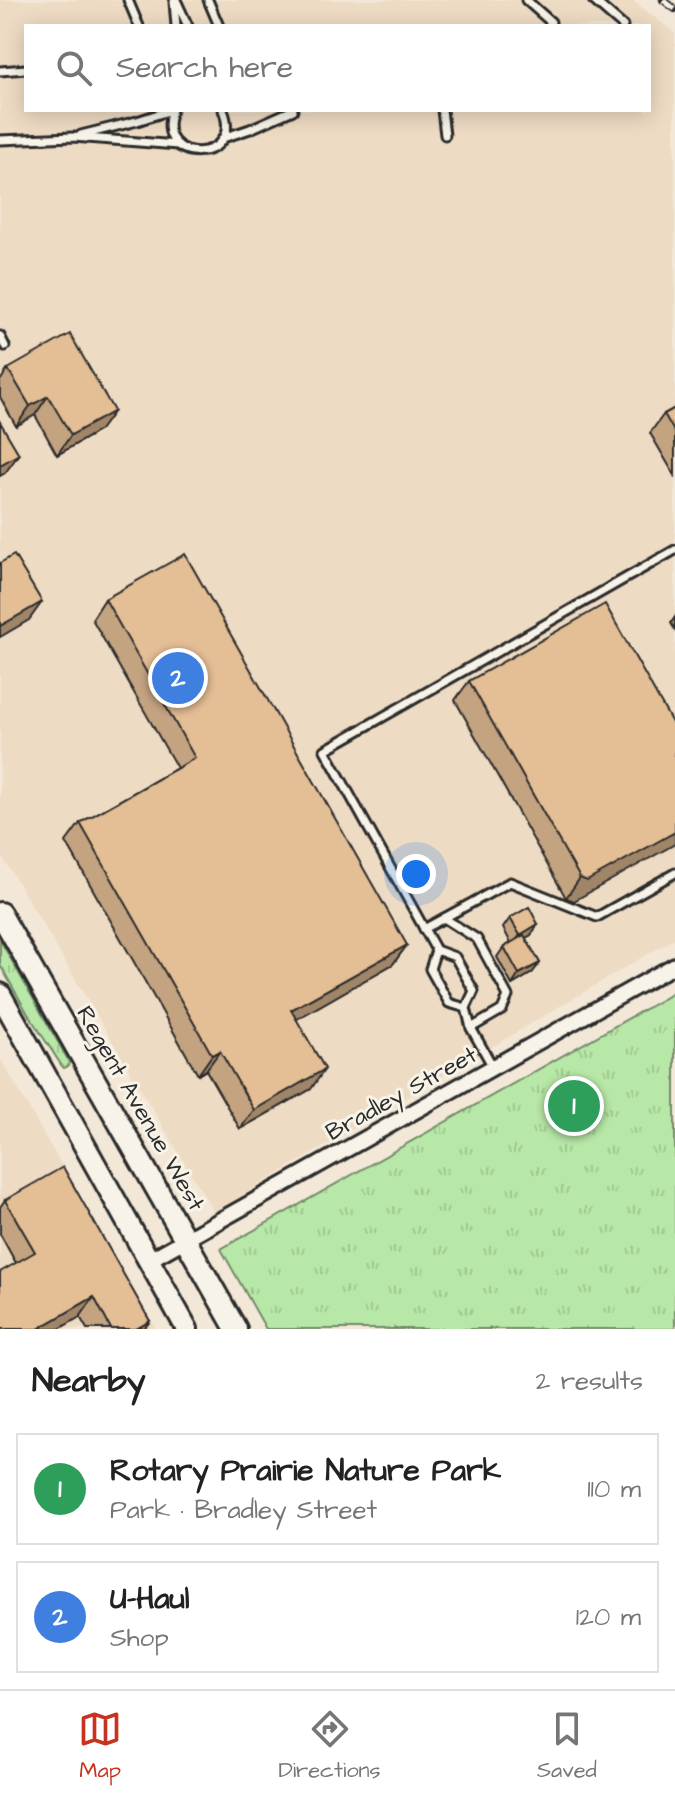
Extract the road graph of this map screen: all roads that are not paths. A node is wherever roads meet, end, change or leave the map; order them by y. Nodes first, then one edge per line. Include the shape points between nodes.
1 (128, 0) edge
2 (175, 0) edge
3 (208, 0) edge
4 (526, 0) edge
5 (593, 0) edge
6 (138, 24) edge
7 (176, 24) edge
8 (187, 24) edge
9 (218, 24) edge
10 (550, 24) edge
11 (621, 24) edge
12 (24, 69) edge
13 (0, 71) edge
14 (166, 112) edge
15 (172, 112) edge
16 (224, 112) edge
17 (288, 112) edge
18 (442, 112) edge
19 (445, 135) dead end
20 (73, 137) junction
21 (223, 138) junction
22 (0, 140) edge
23 (178, 145) junction
24 (0, 336) edge
25 (5, 346) dead end
26 (675, 550) edge
27 (675, 873) edge
28 (0, 913) edge
29 (444, 918) junction
30 (424, 929) junction
31 (436, 950) junction
32 (675, 965) edge
33 (0, 994) edge
34 (466, 1008) junction
35 (471, 1028) junction
36 (493, 1067) junction
37 (186, 1240) junction
38 (149, 1260) junction
39 (186, 1329) edge
40 (236, 1329) edge

1 - 6 lane
2 - 7 lane
2 - 8 lane
3 - 9 lane
4 - 10 lane
5 - 11 lane
12 - 13 lane
14 - 20 lane
15 - 23 lane via 169,128
16 - 21 lane
17 - 21 lane
18 - 19 lane
20 - 22 lane
20 - 23 lane
21 - 23 lane via 203,153
24 - 25 lane
26 - 30 lane via 325,750
27 - 29 lane via 597,917 510,882
28 - 37 main road, Regent Avenue West
29 - 30 lane
29 - 35 lane via 477,939 508,996 502,1010
30 - 31 lane
31 - 34 lane via 430,969 449,1003
31 - 34 lane via 455,957 474,991
32 - 36 street, Bradley Street
33 - 38 main road
34 - 35 lane
35 - 36 lane
36 - 37 street, Bradley Street
37 - 38 street, Bradley Street
37 - 40 main road, Regent Avenue West
38 - 39 main road

